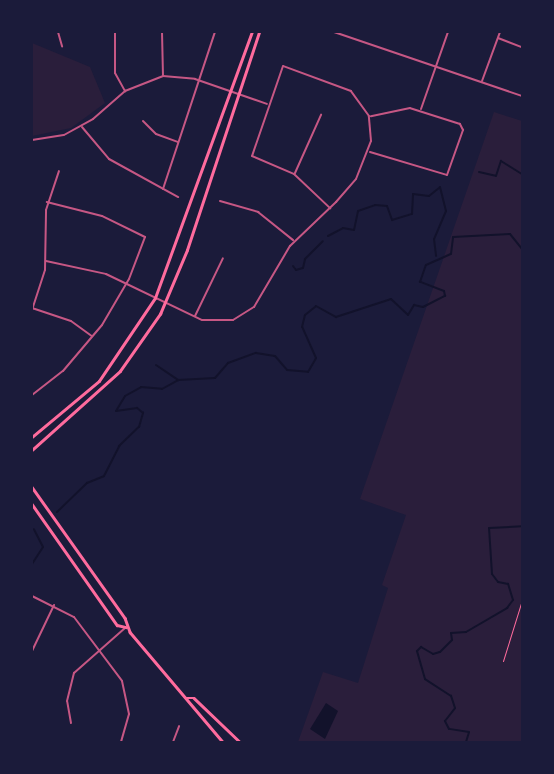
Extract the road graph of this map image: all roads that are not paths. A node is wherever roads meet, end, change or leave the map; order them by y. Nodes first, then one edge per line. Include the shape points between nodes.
1 (58, 32) edge
2 (116, 32) edge
3 (162, 32) edge
4 (215, 32) edge
5 (251, 32) edge
6 (259, 32) edge
7 (334, 32) edge
8 (448, 32) edge
9 (500, 32) edge
10 (343, 33) edge
11 (497, 38) junction
12 (62, 46) dead end
13 (523, 47) edge
14 (436, 66) junction
15 (163, 76) junction
16 (200, 81) junction
17 (481, 82) junction
18 (125, 91) junction
19 (229, 91) junction
20 (239, 94) junction
21 (523, 96) edge
22 (269, 104) junction
23 (421, 110) junction
24 (321, 115) dead end
25 (369, 116) junction
26 (143, 121) dead end
27 (82, 126) junction
28 (32, 140) edge
29 (179, 142) junction
30 (369, 152) junction
31 (59, 171) dead end
32 (294, 174) junction
33 (163, 189) junction
34 (178, 197) dead end
35 (220, 201) dead end
36 (47, 202) junction
37 (330, 208) junction
38 (294, 241) junction
39 (223, 258) dead end
40 (46, 261) junction
41 (126, 284) junction
42 (155, 298) junction
43 (165, 303) junction
44 (32, 309) edge
45 (194, 317) junction
46 (93, 337) junction
47 (32, 395) edge
48 (32, 437) edge
49 (32, 450) edge
50 (32, 487) edge
51 (32, 504) edge
52 (32, 596) edge
53 (54, 604) junction
54 (126, 627) junction
55 (99, 649) junction
56 (32, 651) edge
57 (187, 698) junction
58 (71, 723) dead end
59 (179, 726) dead end
60 (121, 743) edge
61 (173, 743) edge
62 (223, 743) edge
63 (240, 743) edge

1 - 12 street
2 - 18 street via 115,73
3 - 15 street
4 - 16 street
5 - 19 main road
6 - 20 main road
7 - 10 street
8 - 14 street
9 - 11 street
10 - 14 street
11 - 13 street
11 - 17 street
14 - 17 street
14 - 23 street
15 - 16 street
15 - 18 street
16 - 19 street
16 - 29 street
17 - 21 street
18 - 27 street
19 - 20 street
19 - 42 main road
20 - 22 street
20 - 43 main road
22 - 25 street via 281,69 287,66 346,88
22 - 32 street via 253,156
23 - 25 street via 400,107
23 - 30 street via 463,126 447,175
24 - 32 street
25 - 30 street
26 - 29 street via 156,135
27 - 28 street via 64,135
27 - 33 street via 109,159
29 - 33 street
30 - 37 street via 356,180
31 - 36 street
32 - 37 street
33 - 34 street
35 - 38 street via 258,212
36 - 40 street
36 - 41 street via 102,216 145,237
37 - 38 street
38 - 45 street via 264,297 247,313 220,322
39 - 45 street
40 - 41 street via 67,262
40 - 44 street
41 - 42 street
41 - 46 street
42 - 43 street
42 - 48 main road via 99,381
43 - 45 street
43 - 49 main road via 120,372
44 - 46 street via 71,321
46 - 47 street via 63,371
50 - 54 main road via 125,618
51 - 54 main road via 117,625
52 - 53 street
53 - 55 street via 74,617
53 - 56 street
54 - 55 street
54 - 57 main road
55 - 58 street via 74,673 67,701
55 - 60 street via 128,697 129,714
57 - 62 main road
57 - 63 main road via 194,698
59 - 61 street

